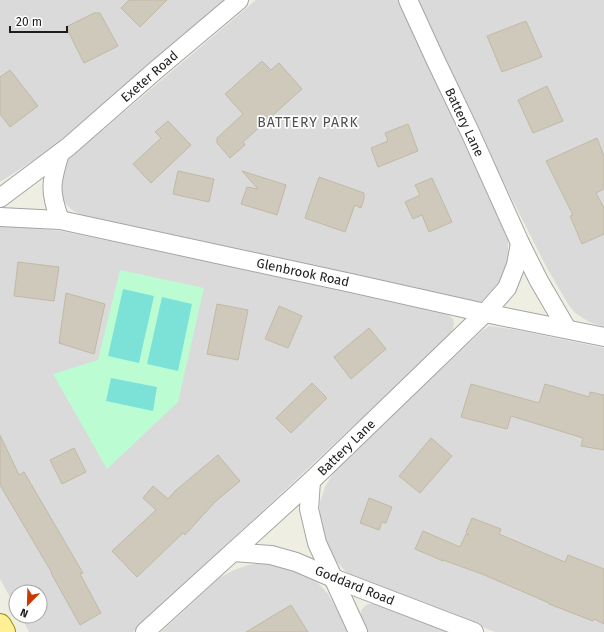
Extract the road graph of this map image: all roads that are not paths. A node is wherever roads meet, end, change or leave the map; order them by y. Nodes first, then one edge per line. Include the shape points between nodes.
1 (240, 0) edge
2 (408, 0) edge
3 (60, 153) junction
4 (0, 198) edge
5 (0, 217) edge
6 (60, 220) junction
7 (520, 243) junction
8 (485, 313) junction
9 (567, 329) junction
10 (604, 337) edge
11 (311, 480) junction
12 (234, 552) junction
13 (334, 578) junction
14 (0, 625) edge
15 (4, 632) edge
16 (145, 632) edge
17 (358, 632) edge
18 (474, 632) edge

1 - 3 street, Exeter Road
2 - 7 street, Battery Lane
3 - 4 street, Exeter Road
3 - 6 street, Exeter Road via 52,176 51,189
5 - 6 street, Glenbrook Road
6 - 8 street, Glenbrook Road
7 - 8 street, Battery Lane via 516,265 507,288
7 - 9 street, Battery Lane via 538,281
8 - 9 street, Glenbrook Road
8 - 11 street, Battery Lane
9 - 10 street, Glenbrook Road
11 - 12 street, Battery Lane
11 - 13 street via 309,509 317,543
12 - 13 street, Goddard Road via 272,555
12 - 16 street, Battery Lane
13 - 17 street
13 - 18 street, Goddard Road
14 - 15 main road

